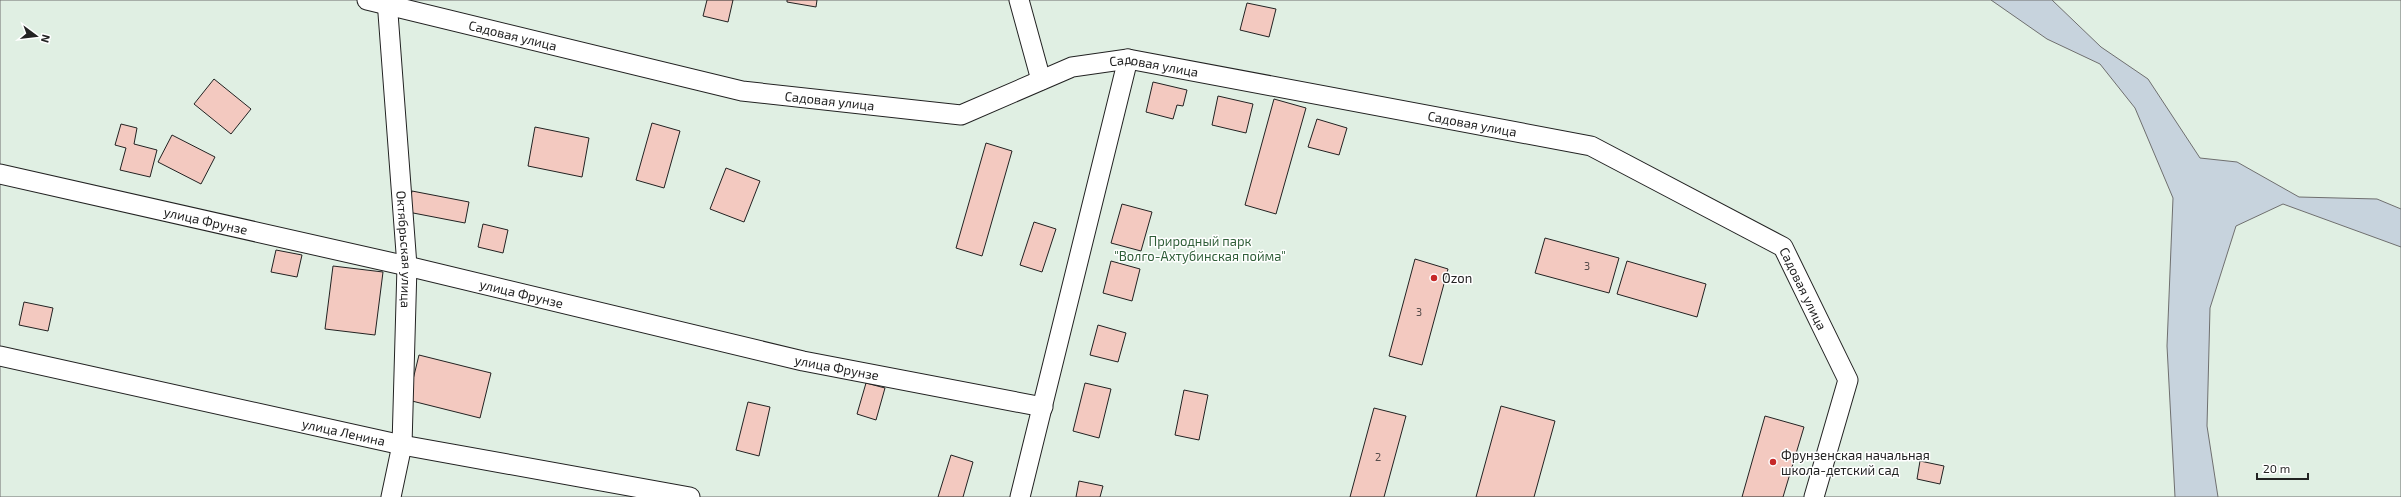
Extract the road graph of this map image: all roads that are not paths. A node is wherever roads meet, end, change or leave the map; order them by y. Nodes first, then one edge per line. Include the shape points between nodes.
1 (367, 0) edge
2 (1019, 0) edge
3 (387, 3) edge
4 (1128, 59) junction
5 (1041, 80) junction
6 (0, 174) edge
7 (407, 266) junction
8 (0, 356) edge
9 (1044, 407) junction
10 (402, 445) junction
11 (391, 497) edge
12 (690, 497) edge
13 (1020, 497) edge
14 (1814, 497) edge

1 - 3 street, Садовая улица
2 - 5 street
3 - 5 street, Садовая улица via 742,92 961,115
3 - 7 street, Октябрьская улица
4 - 5 street, Садовая улица via 1072,67
4 - 9 street
4 - 14 street, Садовая улица via 1591,146 1783,247 1848,380
6 - 7 street, улица Фрунзе
7 - 9 street, улица Фрунзе via 803,361
7 - 10 street, Октябрьская улица
8 - 10 street, улица Ленина
9 - 13 street
10 - 11 street, Октябрьская улица
10 - 12 street, улица Ленина

